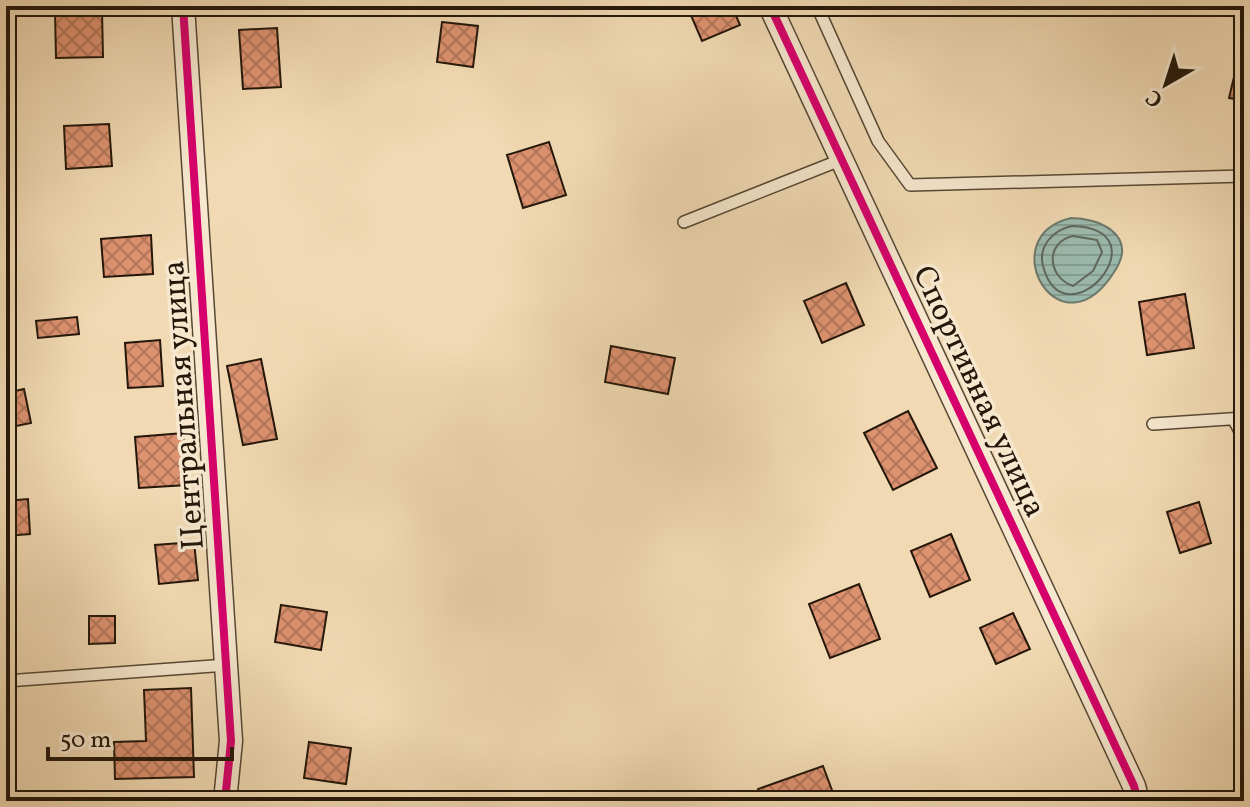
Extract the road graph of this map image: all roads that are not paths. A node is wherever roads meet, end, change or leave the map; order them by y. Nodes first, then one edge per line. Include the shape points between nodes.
1 (183, 6) edge
2 (770, 6) edge
3 (817, 6) edge
4 (844, 159) junction
5 (1244, 176) edge
6 (684, 222) dead end
7 (1239, 419) edge
8 (1153, 424) dead end
9 (1244, 439) edge
10 (227, 665) junction
11 (6, 681) edge
12 (225, 801) edge
13 (1138, 801) edge

1 - 10 street, Центральная улица
2 - 4 street, Спортивная улица
3 - 5 lane via 878,141 910,185
4 - 6 lane
4 - 13 street, Спортивная улица
7 - 8 lane
7 - 9 lane
10 - 11 lane
10 - 12 street, Центральная улица via 231,741

